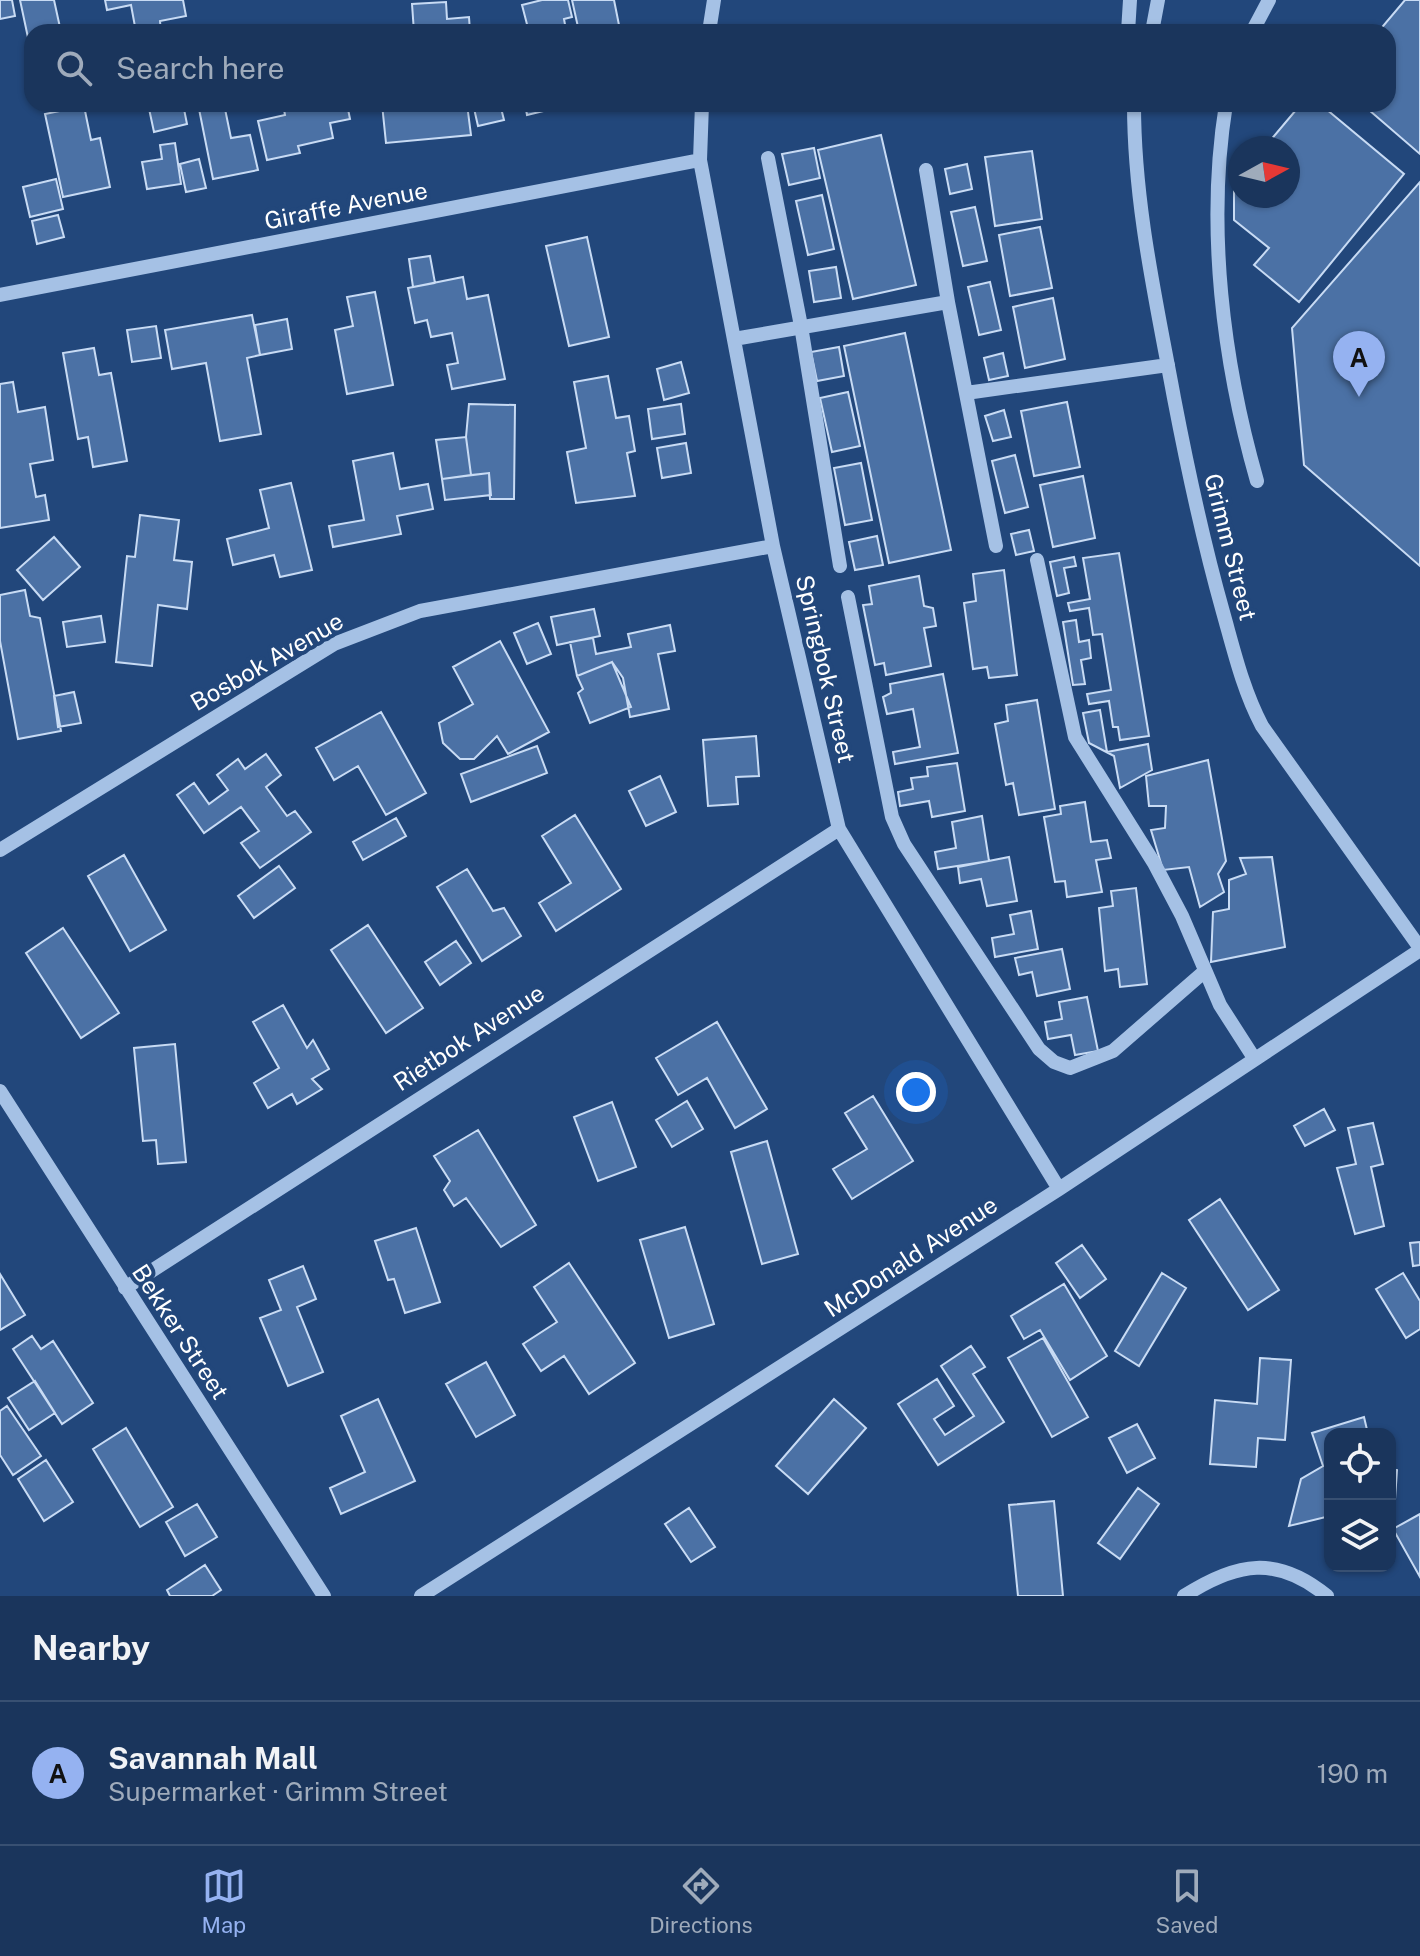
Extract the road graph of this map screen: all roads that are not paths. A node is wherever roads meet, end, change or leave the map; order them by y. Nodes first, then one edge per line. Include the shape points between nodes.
1 (714, 0) edge
2 (1130, 0) edge
3 (1158, 0) edge
4 (1269, 0) edge
5 (710, 24) edge
6 (1128, 24) edge
7 (1154, 24) edge
8 (1256, 24) edge
9 (702, 112) edge
10 (1134, 112) edge
11 (1225, 112) edge
12 (768, 158) dead end
13 (700, 160) junction
14 (926, 170) dead end
15 (0, 295) edge
16 (948, 302) junction
17 (801, 326) junction
18 (734, 339) junction
19 (1168, 365) junction
20 (966, 393) junction
21 (1257, 481) dead end
22 (773, 546) junction
23 (996, 546) dead end
24 (1037, 560) dead end
25 (840, 566) dead end
26 (848, 597) dead end
27 (839, 829) junction
28 (0, 850) edge
29 (1420, 949) edge
30 (1205, 971) junction
31 (1254, 1058) junction
32 (0, 1091) edge
33 (1059, 1189) junction
34 (125, 1288) junction
35 (324, 1596) edge
36 (421, 1596) edge
37 (1184, 1596) edge
38 (1327, 1596) edge

1 - 5 street
2 - 6 street
3 - 7 street
4 - 8 street
9 - 13 street, Springbok Street
10 - 19 street, Grimm Street via 1141,220
11 - 21 street via 1217,227 1233,377
12 - 17 street
13 - 15 street, Giraffe Avenue
13 - 18 street, Springbok Street
14 - 16 street
16 - 17 street
16 - 20 street
17 - 18 street
17 - 25 street
18 - 22 street, Springbok Street
19 - 20 street
19 - 29 street, Grimm Street via 1204,550 1248,700
20 - 23 street
22 - 27 street, Springbok Street
22 - 28 street, Bosbok Avenue via 420,611 380,625 334,644
24 - 30 street via 1075,737 1154,863
26 - 30 street via 892,817 904,844 1039,1049 1070,1068 1113,1051
27 - 33 street, Springbok Street
27 - 34 street, Rietbok Avenue
29 - 31 street, McDonald Avenue
30 - 31 street
31 - 33 street, McDonald Avenue
32 - 34 street, Bekker Street
33 - 36 street, McDonald Avenue
34 - 35 street, Bekker Street
37 - 38 street via 1249,1567 1277,1567 1305,1577

